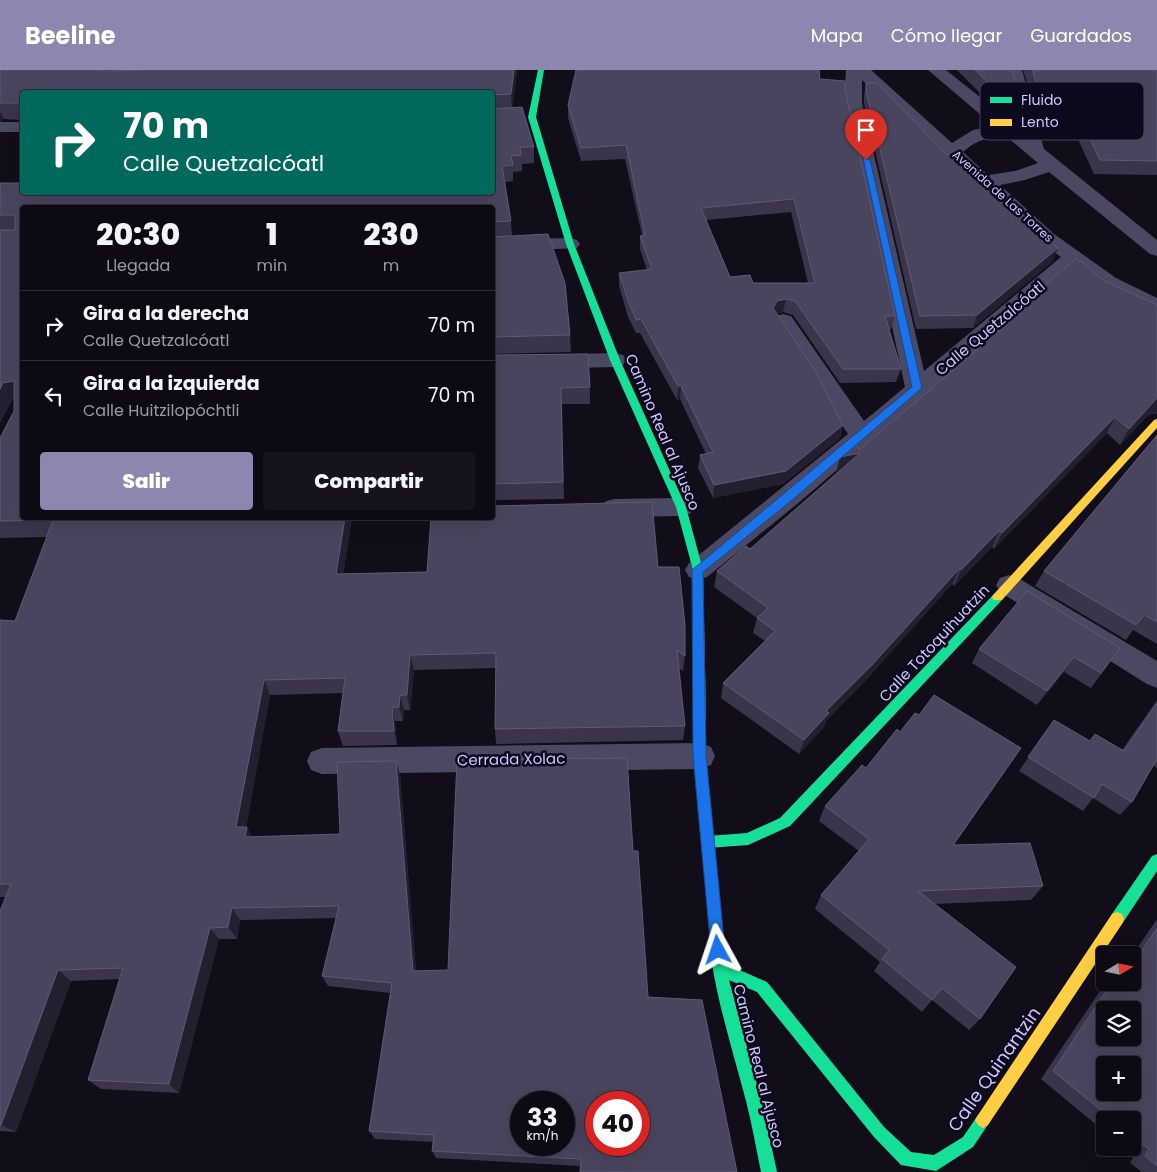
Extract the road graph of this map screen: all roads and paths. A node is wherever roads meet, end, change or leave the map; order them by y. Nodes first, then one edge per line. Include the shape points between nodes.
1 (541, 70) edge
2 (854, 70) edge
3 (861, 70) edge
4 (936, 70) edge
5 (980, 106) edge
6 (512, 117) edge
7 (532, 117) junction
8 (0, 127) edge
9 (20, 127) edge
10 (980, 133) edge
11 (1022, 140) edge
12 (1032, 140) edge
13 (1035, 150) junction
14 (953, 152) junction
15 (1050, 164) junction
16 (985, 181) junction
17 (570, 244) junction
18 (495, 246) edge
19 (1157, 250) edge
20 (1074, 258) junction
21 (1157, 306) edge
22 (783, 321) edge
23 (615, 360) junction
24 (495, 363) edge
25 (917, 388) junction
26 (1157, 422) edge
27 (861, 435) junction
28 (681, 507) junction
29 (592, 509) edge
30 (698, 570) junction
31 (1009, 585) junction
32 (1157, 676) edge
33 (700, 756) junction
34 (322, 761) dead end
35 (708, 842) junction
36 (1157, 860) edge
37 (719, 968) junction
38 (769, 1172) edge

1 - 7 street, Camino Real al Ajusco
2 - 25 street via 853,103
3 - 14 street, Avenida de Las Torres
4 - 5 street
6 - 7 street
7 - 17 street, Camino Real al Ajusco
8 - 9 street
10 - 14 street via 967,138
11 - 13 street
12 - 13 street
13 - 15 street
14 - 16 street, Avenida de Las Torres
15 - 16 street via 1026,175
15 - 19 street
16 - 20 street, Avenida de Las Torres via 1047,238
17 - 18 street
17 - 23 street, Camino Real al Ajusco
20 - 21 street, Avenida de Las Torres via 1109,282
20 - 25 street, Calle Quetzalcóatl
22 - 27 street
23 - 24 street
23 - 28 street, Camino Real al Ajusco
25 - 27 street, Calle Quetzalcóatl
26 - 31 street, Calle Totoquihuatzin
27 - 30 street, Calle Quetzalcóatl
28 - 29 street
28 - 30 street, Camino Real al Ajusco
30 - 33 street, Camino Real al Ajusco
31 - 32 street
31 - 35 street, Calle Totoquihuatzin via 785,822 748,839
33 - 34 street, Cerrada Xolac
33 - 35 street, Camino Real al Ajusco
35 - 37 street, Camino Real al Ajusco
36 - 37 street, Calle Quinantzin via 968,1142 936,1163 907,1160 842,1088 762,986
37 - 38 street, Camino Real al Ajusco

